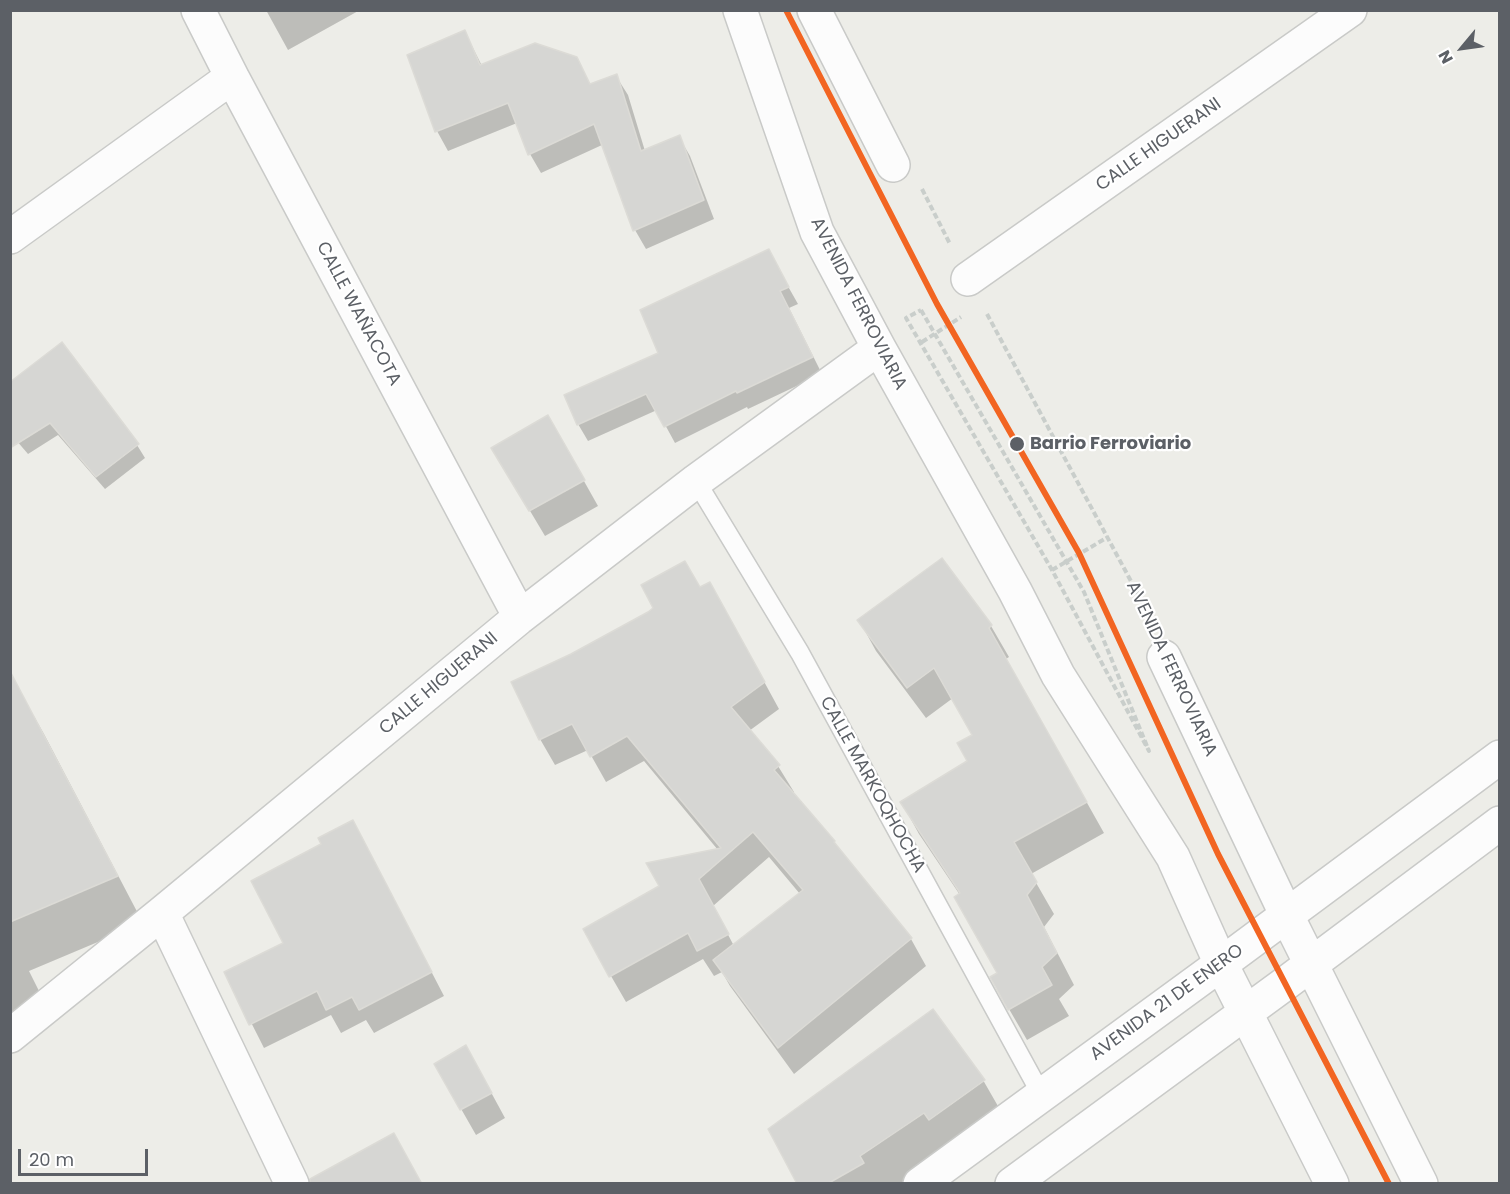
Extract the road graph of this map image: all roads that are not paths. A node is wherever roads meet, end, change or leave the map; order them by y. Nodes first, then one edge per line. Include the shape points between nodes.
1 (198, 10) edge
2 (740, 10) edge
3 (814, 10) edge
4 (1350, 10) edge
5 (232, 77) junction
6 (893, 165) road end
7 (10, 237) edge
8 (975, 292) road end
9 (884, 356) junction
10 (696, 481) junction
11 (520, 618) junction
12 (1164, 657) road end
13 (1500, 757) edge
14 (1500, 823) edge
15 (162, 913) junction
16 (1286, 914) junction
17 (1221, 964) junction
18 (1310, 964) junction
19 (1245, 1012) junction
20 (10, 1036) edge
21 (1041, 1094) junction
22 (292, 1184) edge
23 (920, 1184) edge
24 (1012, 1184) edge
25 (1332, 1184) edge
26 (1421, 1184) edge

1 - 5 street, CALLE WAÑACOTA
2 - 9 street, AVENIDA FERROVIARIA via 817,232
3 - 6 street
4 - 8 street, CALLE HIGUERANI
5 - 7 street
5 - 11 street, CALLE WAÑACOTA
9 - 10 street, CALLE HIGUERANI
9 - 17 street, AVENIDA FERROVIARIA via 1058,675 1173,856
10 - 11 street, CALLE HIGUERANI
10 - 21 lane, CALLE MARKOQHOCHA via 800,653
11 - 15 street, CALLE HIGUERANI
12 - 16 street, AVENIDA FERROVIARIA
13 - 16 street, AVENIDA 21 DE ENERO
14 - 18 street
15 - 20 street, CALLE HIGUERANI
15 - 22 street
16 - 17 street, AVENIDA 21 DE ENERO
16 - 18 street, AVENIDA FERROVIARIA
17 - 19 street, AVENIDA FERROVIARIA
17 - 21 street, AVENIDA 21 DE ENERO
18 - 19 street
18 - 26 street, AVENIDA FERROVIARIA
19 - 24 street
19 - 25 street, AVENIDA FERROVIARIA
21 - 23 street, AVENIDA 21 DE ENERO

